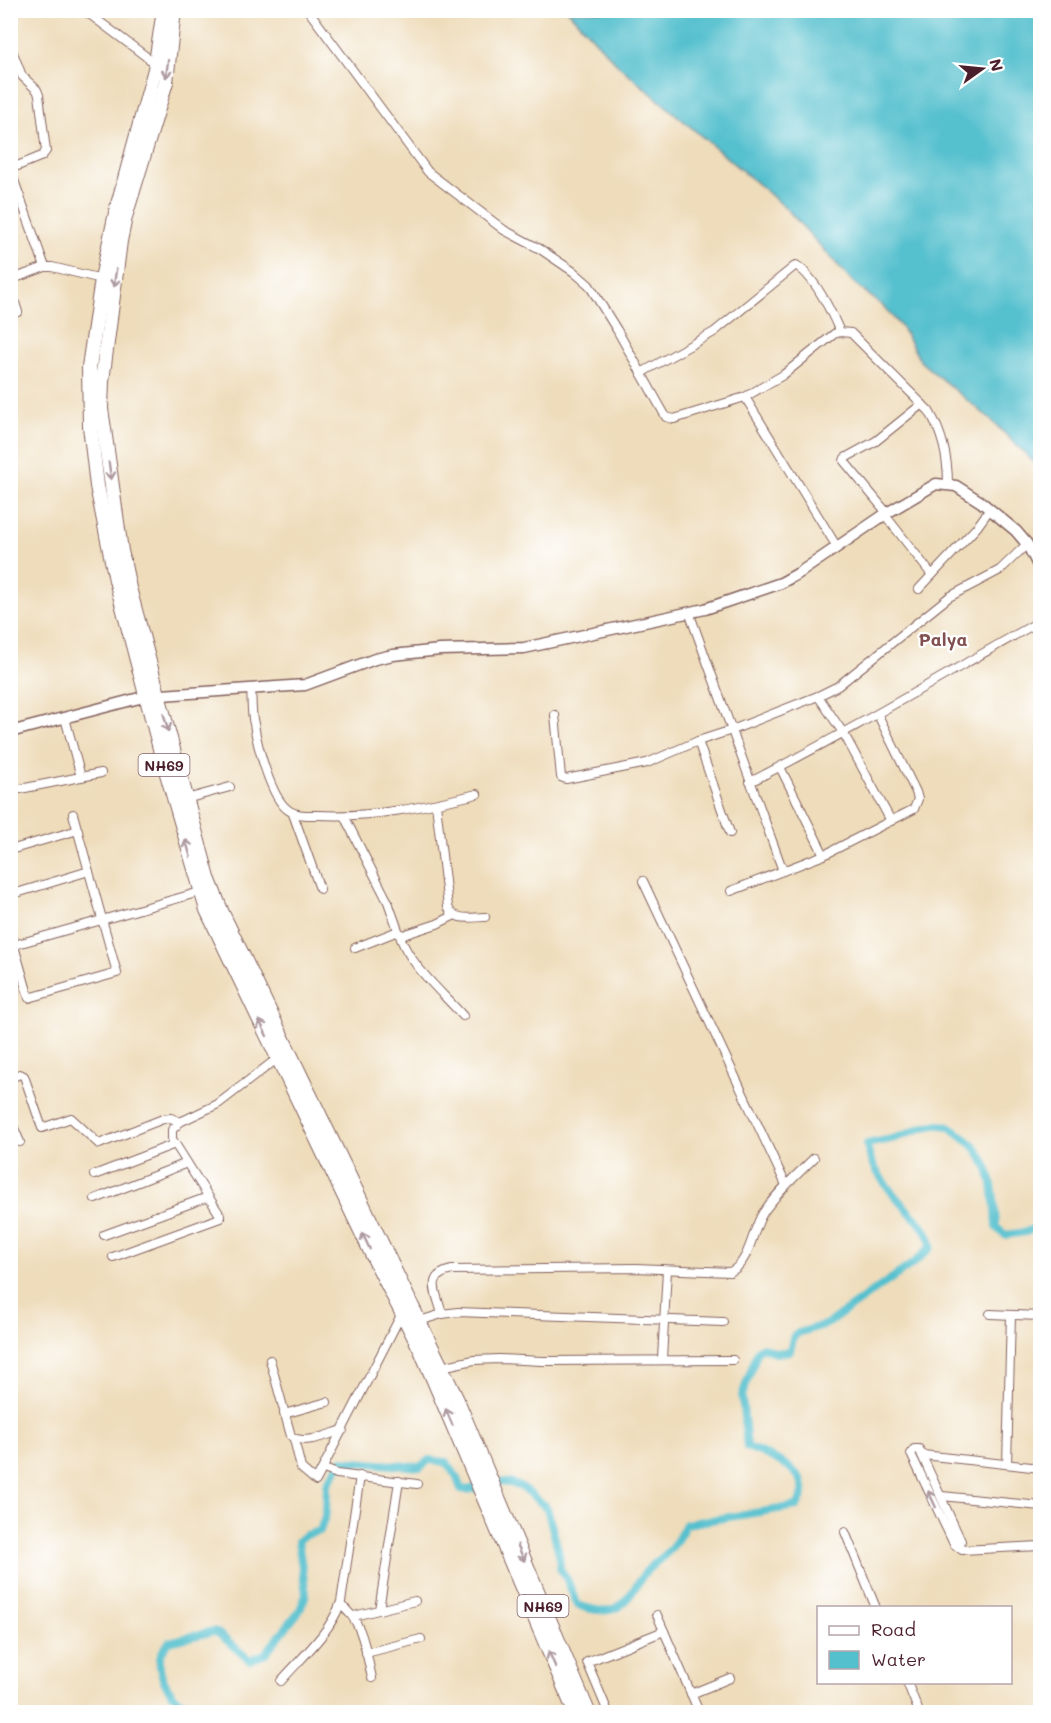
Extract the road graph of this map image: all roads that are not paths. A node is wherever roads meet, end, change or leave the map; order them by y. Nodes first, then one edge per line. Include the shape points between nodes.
1 (84, 10) edge
2 (164, 10) edge
3 (174, 10) edge
4 (308, 10) edge
5 (10, 45) edge
6 (156, 64) junction
7 (45, 267) junction
8 (102, 279) junction
9 (10, 280) edge
10 (10, 287) edge
11 (18, 312) dead end
12 (840, 332) junction
13 (641, 373) junction
14 (745, 397) junction
15 (922, 405) junction
16 (95, 409) junction
17 (948, 484) junction
18 (990, 509) junction
19 (886, 514) junction
20 (1027, 544) junction
21 (837, 547) junction
22 (1041, 569) edge
23 (932, 575) junction
24 (919, 589) dead end
25 (689, 612) junction
26 (1041, 621) edge
27 (251, 688) junction
28 (152, 695) junction
29 (818, 696) junction
30 (555, 715) dead end
31 (878, 715) junction
32 (65, 718) junction
33 (732, 730) junction
34 (10, 732) edge
35 (844, 734) junction
36 (698, 741) junction
37 (780, 767) junction
38 (101, 773) dead end
39 (81, 777) junction
40 (750, 782) junction
41 (230, 787) dead end
42 (10, 791) edge
43 (477, 794) dead end
44 (186, 799) junction
45 (436, 804) junction
46 (73, 814) dead end
47 (293, 814) junction
48 (344, 816) junction
49 (891, 821) junction
50 (78, 830) junction
51 (729, 833) dead end
52 (10, 850) edge
53 (824, 855) junction
54 (89, 871) junction
55 (783, 871) junction
56 (643, 881) dead end
57 (320, 889) dead end
58 (731, 891) dead end
59 (200, 892) junction
60 (10, 895) edge
61 (453, 916) junction
62 (485, 917) dead end
63 (102, 920) junction
64 (10, 932) edge
65 (398, 932) junction
66 (14, 945) junction
67 (355, 948) dead end
68 (463, 1016) dead end
69 (278, 1058) junction
70 (10, 1078) edge
71 (10, 1119) edge
72 (180, 1122) junction
73 (20, 1142) dead end
74 (175, 1144) junction
75 (814, 1158) dead end
76 (187, 1162) junction
77 (94, 1175) dead end
78 (786, 1185) junction
79 (208, 1197) junction
80 (95, 1199) dead end
81 (104, 1234) dead end
82 (113, 1257) dead end
83 (667, 1270) junction
84 (442, 1314) junction
85 (990, 1314) dead end
86 (1011, 1315) junction
87 (1041, 1316) edge
88 (664, 1318) junction
89 (410, 1319) junction
90 (723, 1322) dead end
91 (662, 1359) junction
92 (270, 1360) dead end
93 (733, 1360) dead end
94 (441, 1367) junction
95 (327, 1401) dead end
96 (284, 1414) junction
97 (343, 1430) junction
98 (294, 1439) junction
99 (923, 1455) junction
100 (1007, 1464) junction
101 (1041, 1468) edge
102 (479, 1470) junction
103 (330, 1471) junction
104 (360, 1476) junction
105 (399, 1481) junction
106 (417, 1484) dead end
107 (942, 1496) junction
108 (492, 1501) junction
109 (1041, 1506) edge
110 (845, 1532) dead end
111 (1041, 1546) edge
112 (959, 1547) junction
113 (415, 1601) dead end
114 (340, 1605) junction
115 (875, 1606) edge
116 (379, 1610) junction
117 (657, 1615) dead end
118 (354, 1616) junction
119 (664, 1631) junction
120 (421, 1639) dead end
121 (366, 1653) junction
122 (372, 1678) dead end
123 (730, 1678) dead end
124 (280, 1681) dead end
125 (907, 1684) edge
126 (691, 1694) junction
127 (575, 1713) edge
128 (588, 1713) edge
129 (608, 1713) edge
130 (699, 1713) edge
131 (919, 1713) edge

1 - 6 street
2 - 6 highway, NH69
3 -> 16 highway, NH69 via 166,82 124,217
4 - 13 street via 428,172 504,230 540,249 589,285
5 - 7 street via 22,76 39,95 45,151 42,156 10,169
6 - 8 highway, NH69 via 124,175
7 - 8 street
7 - 9 street
8 - 16 highway, NH69 via 88,367
10 - 11 street
12 - 13 street via 818,290 796,265 714,332
12 - 14 street via 783,375
12 - 15 street via 851,333
13 - 14 street via 669,419
14 - 21 street
15 - 17 street via 936,423 944,446
15 - 19 street via 844,460
16 - 28 highway, NH69 via 97,486 112,561
17 - 18 street
17 - 19 street via 936,483
18 - 20 street
18 - 23 street
19 - 21 street
19 - 23 street
20 - 22 street
20 - 29 street via 1000,570 949,597 848,680
21 - 25 street via 781,583
23 - 24 street
25 - 27 street via 524,648 393,655 305,685
25 - 33 street
26 - 31 street
27 - 28 street
27 - 47 street via 254,724 270,779 281,804
28 - 32 street
28 -> 44 highway, NH69
59 -> 28 highway, NH69
29 - 33 street
29 - 35 street
30 - 36 street via 561,777 647,764
31 - 35 street
31 - 49 street via 918,799 914,809
32 - 34 street
32 - 39 street
33 - 36 street
33 - 40 street
35 - 37 street
35 - 49 street
36 - 51 street
37 - 40 street
37 - 53 street
38 - 39 street
39 - 42 street
40 - 55 street
41 - 44 street
43 - 45 street
44 - 89 highway, NH69 via 222,914
45 - 48 street
45 - 61 street via 448,907
46 - 50 street
47 - 48 street
47 - 57 street
48 - 65 street via 388,902
49 - 53 street
50 - 52 street
50 - 54 street
53 - 55 street
54 - 60 street
54 - 63 street
55 - 58 street
56 - 78 street
59 - 63 street
69 -> 59 highway, NH69
61 - 62 street
61 - 65 street via 403,935
63 - 66 street
63 - 66 street via 117,974 31,998
64 - 66 street
65 - 67 street
65 - 68 street via 415,962
69 - 72 street via 218,1104
89 -> 69 highway, NH69
70 - 72 street via 20,1074 27,1080 42,1128 71,1118 99,1144 162,1119
71 - 73 street
72 - 74 street via 172,1130
74 - 76 street
74 - 77 street
75 - 78 street
76 - 79 street
76 - 80 street
78 - 83 street via 764,1213 738,1268 730,1272
79 - 81 street
79 - 82 street via 220,1218
83 - 84 street via 452,1270 435,1279
83 - 88 street
84 - 88 street
84 - 89 street
85 - 86 street
86 - 87 street
86 - 100 street
88 - 90 street
88 - 91 street
89 - 94 highway, NH69
89 - 97 street
102 -> 89 highway, NH69
91 - 93 street
91 - 94 street via 499,1359
92 - 96 street
94 - 102 highway, NH69
95 - 96 street
96 - 98 street
97 - 98 street
97 - 103 street
98 - 103 street via 305,1473 316,1480
99 - 100 street
99 - 107 street
112 -> 99 street via 954,1544 911,1452 918,1449
100 - 101 street
102 - 108 highway, NH69
103 - 104 street
104 - 105 street
104 - 114 street
105 - 106 street
105 - 116 street
107 - 109 street
107 - 112 street via 961,1541
127 -> 108 highway, NH69
108 -> 128 highway, NH69
110 - 115 street
111 - 112 street via 964,1551
113 - 116 street
114 - 118 street
114 - 124 street via 319,1639
116 - 118 street
117 - 119 street
118 - 121 street
119 - 126 street
119 - 129 street via 587,1662
120 - 121 street
121 - 122 street
123 - 126 street
125 - 131 street
126 - 130 street

